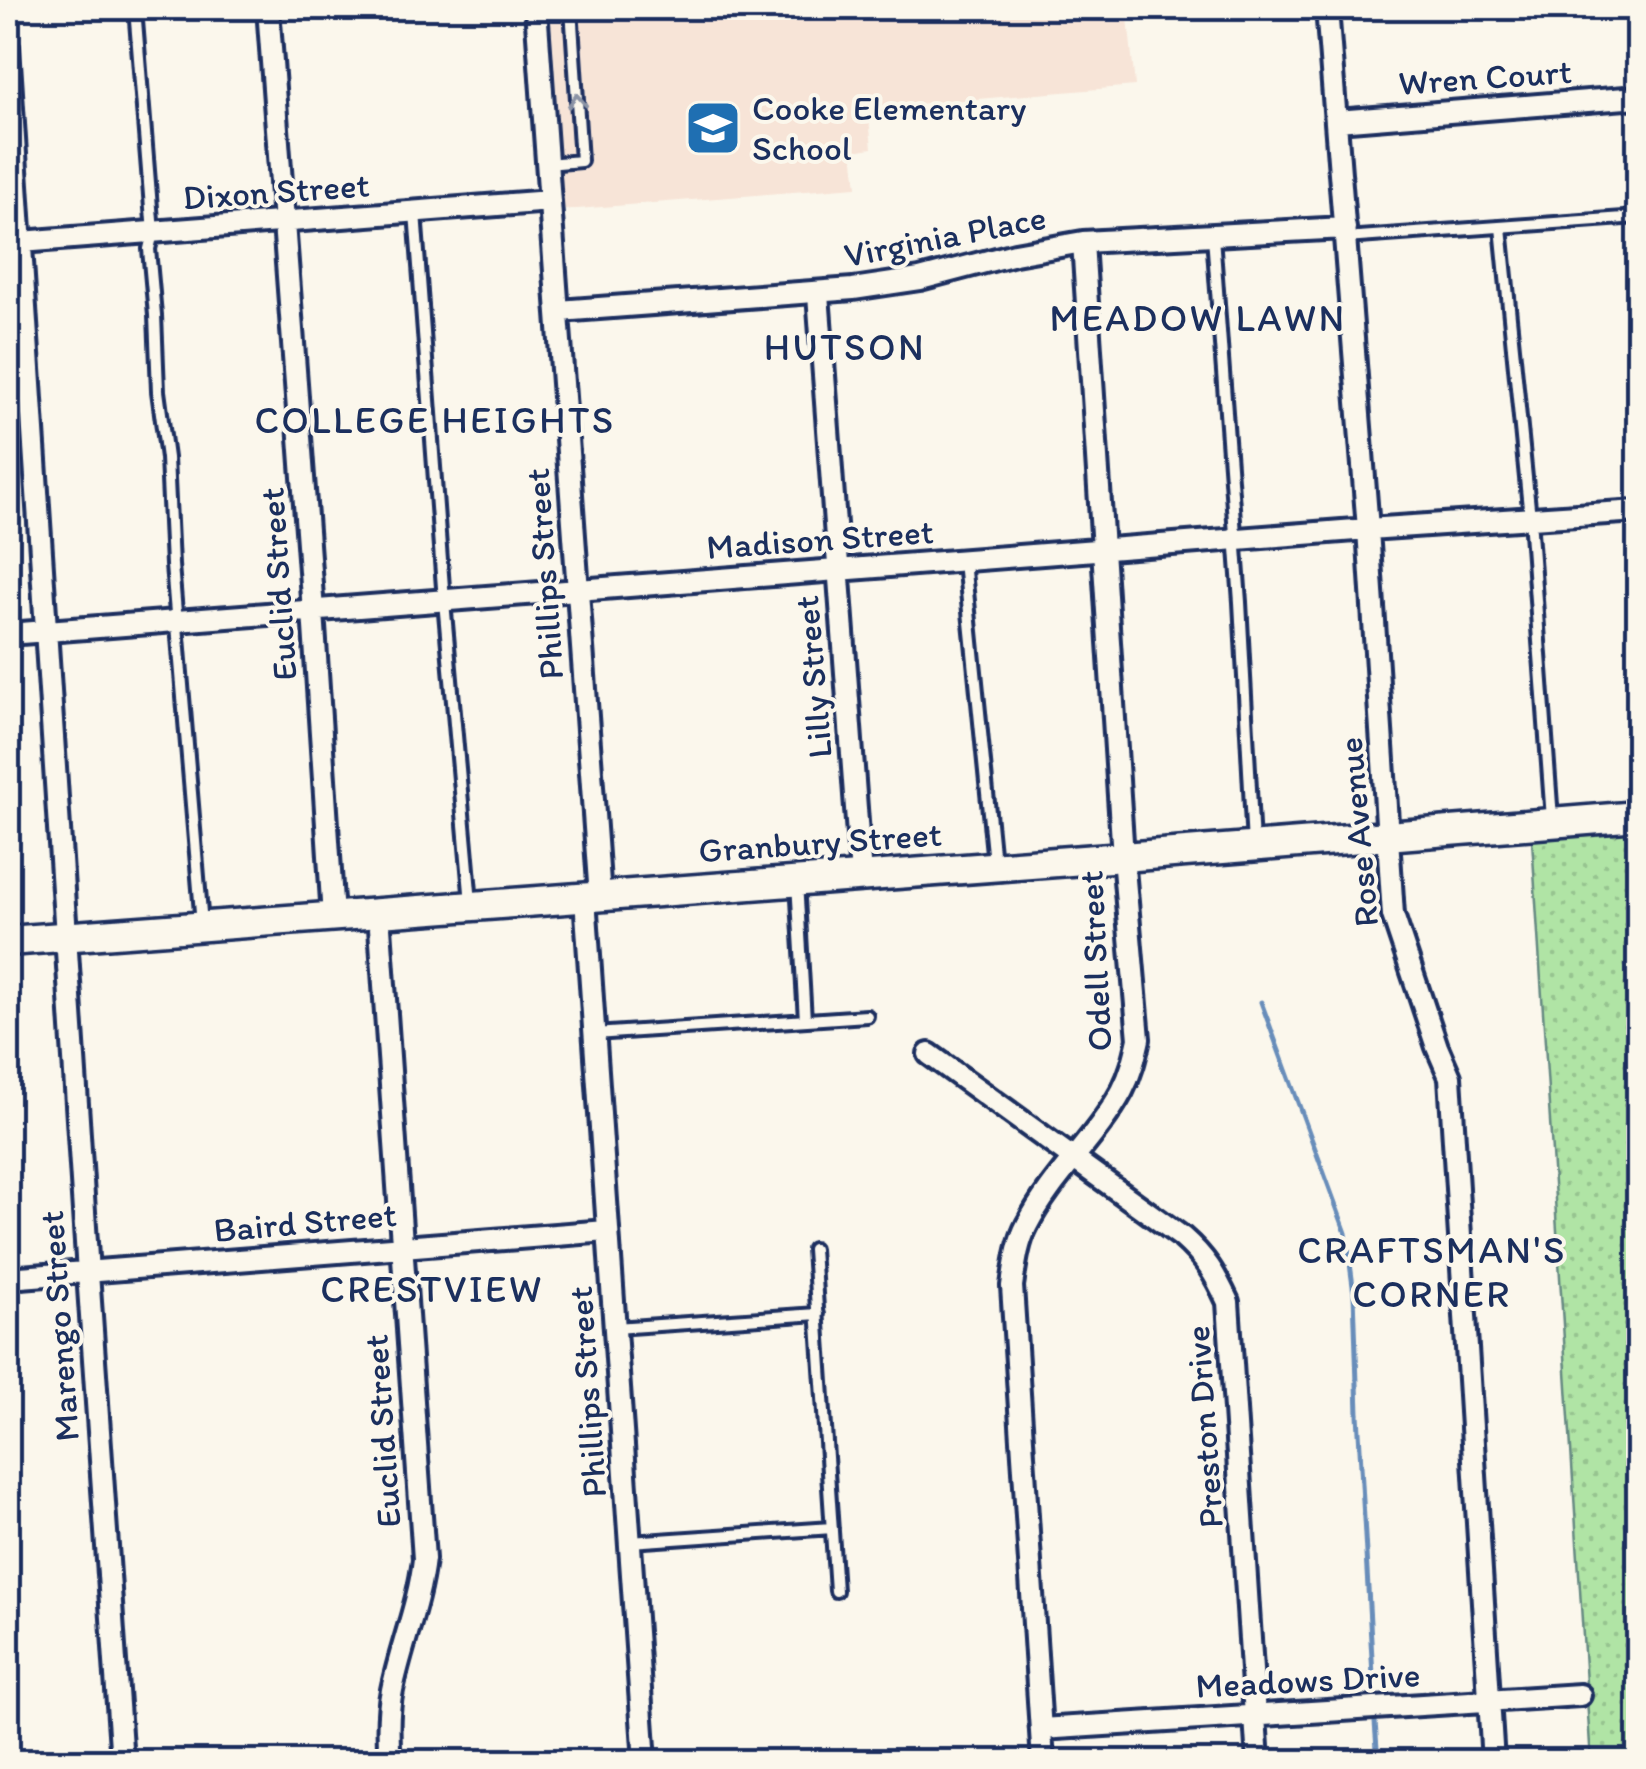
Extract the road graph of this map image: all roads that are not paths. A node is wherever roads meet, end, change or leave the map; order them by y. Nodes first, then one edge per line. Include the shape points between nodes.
1 (135, 8) edge
2 (268, 8) edge
3 (536, 8) edge
4 (571, 8) edge
5 (1327, 8) edge
6 (8, 47) edge
7 (1638, 98) edge
8 (1337, 121) junction
9 (547, 164) junction
10 (550, 201) junction
11 (415, 212) junction
12 (1638, 217) edge
13 (284, 223) junction
14 (1500, 227) junction
15 (153, 233) junction
16 (1345, 233) junction
17 (1213, 236) junction
18 (1083, 242) junction
19 (14, 243) edge
20 (818, 294) junction
21 (559, 312) junction
22 (1638, 512) edge
23 (1530, 518) junction
24 (1368, 528) junction
25 (1235, 540) junction
26 (1104, 550) junction
27 (964, 561) junction
28 (837, 570) junction
29 (578, 591) junction
30 (444, 601) junction
31 (313, 610) junction
32 (178, 621) junction
33 (47, 631) junction
34 (8, 634) edge
35 (1638, 816) edge
36 (1552, 823) junction
37 (1387, 836) junction
38 (1253, 846) junction
39 (1124, 857) junction
40 (994, 866) junction
41 (862, 876) junction
42 (797, 881) junction
43 (592, 898) junction
44 (472, 904) junction
45 (379, 913) junction
46 (333, 917) junction
47 (202, 926) junction
48 (67, 936) junction
49 (8, 941) edge
50 (867, 1016) dead end
51 (806, 1020) junction
52 (594, 1034) junction
53 (929, 1054) dead end
54 (1074, 1158) junction
55 (607, 1231) junction
56 (402, 1247) junction
57 (814, 1249) dead end
58 (88, 1272) junction
59 (8, 1278) edge
60 (818, 1314) junction
61 (615, 1328) junction
62 (832, 1528) junction
63 (630, 1542) junction
64 (836, 1590) dead end
65 (1580, 1694) dead end
66 (1490, 1701) junction
67 (1255, 1716) junction
68 (1040, 1728) junction
69 (122, 1762) edge
70 (390, 1762) edge
71 (645, 1762) edge
72 (1043, 1762) edge
73 (1258, 1762) edge
74 (1493, 1762) edge

1 - 15 lane
2 - 13 street, Euclid Street
3 - 9 street, Phillips Street
9 -> 4 lane via 581,161
5 - 8 street, Rose Avenue
6 - 19 street, Marengo Street
7 - 8 street, Wren Court
8 - 16 street, Rose Avenue
9 - 10 street, Phillips Street
10 - 11 street, Dixon Street
10 - 21 street, Phillips Street
11 - 13 street, Dixon Street
11 - 30 lane
12 - 14 lane
13 - 15 street, Dixon Street
13 - 31 street, Euclid Street
14 - 16 lane
14 - 23 lane
15 - 19 street, Dixon Street
15 - 32 lane via 158,391
16 - 17 street, Virginia Place
16 - 24 street, Rose Avenue
17 - 18 street, Virginia Place
17 - 25 lane
18 - 20 street, Virginia Place
18 - 26 street, Odell Street
19 - 33 street, Marengo Street
20 - 21 street, Virginia Place
20 - 28 street, Lilly Street
21 - 29 street, Phillips Street
22 - 23 street, Madison Street
23 - 24 street, Madison Street
23 - 36 lane
24 - 25 street, Madison Street
24 - 37 street, Rose Avenue
25 - 26 street, Madison Street
25 - 38 lane
26 - 27 street, Madison Street
26 - 39 street, Odell Street
27 - 28 street, Madison Street
27 - 40 lane
28 - 29 street, Madison Street
28 - 41 street, Lilly Street
29 - 30 street, Madison Street
29 - 43 street, Phillips Street
30 - 31 street, Madison Street
30 - 44 lane
31 - 32 street, Madison Street
31 - 46 street, Euclid Street
32 - 33 street, Madison Street
32 - 47 lane
33 - 34 street, Madison Street
33 - 48 street, Marengo Street
35 - 36 street, Granbury Street
36 - 37 street, Granbury Street
37 - 38 street, Granbury Street
37 - 66 street, Rose Avenue via 1396,928 1450,1077
38 - 39 street, Granbury Street
39 - 40 street, Granbury Street
39 - 54 street, Odell Street via 1138,1039 1122,1092
40 - 41 street, Granbury Street
41 - 42 street, Granbury Street
42 - 43 street, Granbury Street
42 - 51 lane
43 - 44 street, Granbury Street
43 - 52 street, Phillips Street
44 - 45 street, Granbury Street
45 - 46 street, Granbury Street
45 - 56 street, Euclid Street
46 - 47 street, Granbury Street
47 - 48 street, Granbury Street
48 - 49 street, Granbury Street
48 - 58 street, Marengo Street
50 - 51 lane
51 - 52 lane
52 - 55 street, Phillips Street
53 - 54 street, Preston Drive
54 - 67 street, Preston Drive via 1201,1254 1228,1302
54 - 68 street, Odell Street via 1026,1226 1012,1286
55 - 56 street, Baird Street
55 - 61 street, Phillips Street
56 - 58 street, Baird Street
56 - 70 street, Euclid Street via 424,1559 392,1691
57 - 60 lane
58 - 59 street, Baird Street
58 - 69 street, Marengo Street
60 - 61 lane
60 - 62 lane
61 - 63 street, Phillips Street
62 - 63 lane
62 - 64 lane
63 - 71 street, Phillips Street
65 - 66 street, Meadows Drive
66 - 67 street, Meadows Drive
66 - 74 street, Rose Avenue
67 - 68 street, Meadows Drive
67 - 73 street, Preston Drive
68 - 72 street, Odell Street

